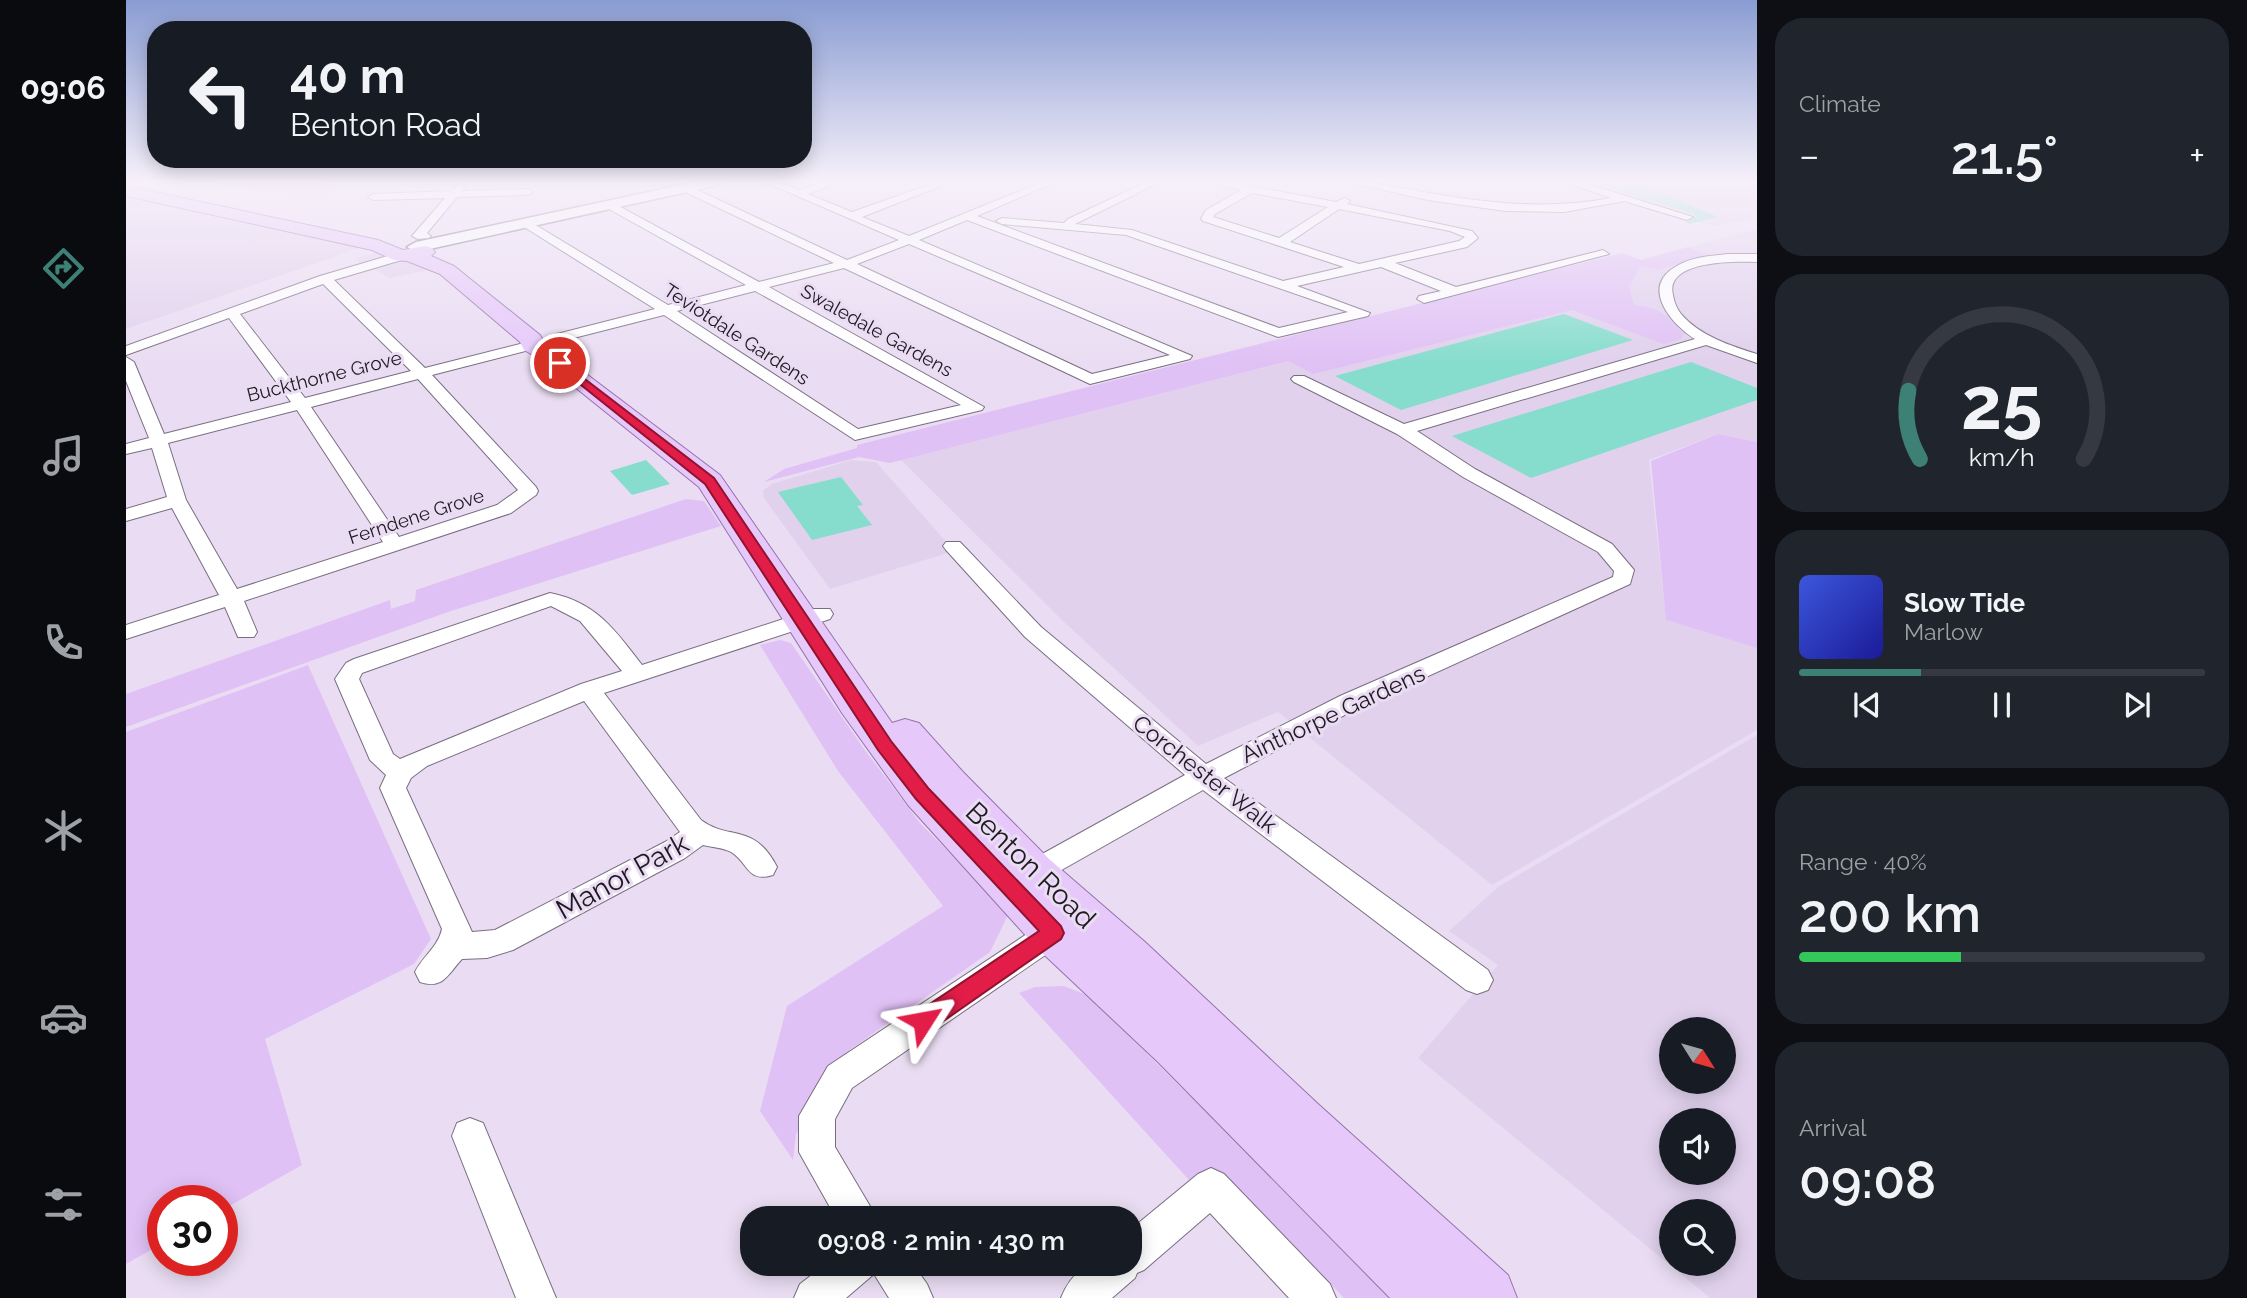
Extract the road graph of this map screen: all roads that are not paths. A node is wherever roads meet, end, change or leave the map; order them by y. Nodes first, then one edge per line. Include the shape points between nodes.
1 (364, 243) edge
2 (415, 243) edge
3 (443, 243) edge
4 (557, 243) edge
5 (678, 243) edge
6 (801, 243) edge
7 (903, 243) edge
8 (916, 243) edge
9 (1036, 243) edge
10 (1159, 243) edge
11 (1280, 243) edge
12 (1465, 243) edge
13 (412, 250) junction
14 (1603, 254) dead end
15 (1757, 258) edge
16 (1382, 263) junction
17 (846, 264) junction
18 (1358, 268) junction
19 (325, 279) junction
20 (1284, 285) junction
21 (758, 286) junction
22 (1454, 291) junction
23 (1424, 299) dead end
24 (666, 310) junction
25 (232, 313) junction
26 (1708, 340) junction
27 (544, 341) junction
28 (126, 351) edge
29 (1757, 359) edge
30 (126, 362) edge
31 (421, 373) junction
32 (1299, 379) dead end
33 (300, 403) junction
34 (1403, 430) junction
35 (855, 435) joint
36 (158, 440) junction
37 (126, 449) edge
38 (177, 500) junction
39 (126, 515) edge
40 (395, 545) junction
41 (953, 546) dead end
42 (232, 598) junction
43 (811, 617) junction
44 (126, 632) edge
45 (246, 632) dead end
46 (636, 673) junction
47 (589, 690) junction
48 (400, 772) junction
49 (1204, 777) junction
50 (699, 833) junction
51 (763, 867) dead end
52 (1022, 879) junction
53 (1067, 924) junction
54 (454, 946) junction
55 (432, 972) dead end
56 (1477, 980) dead end
57 (470, 1136) dead end
58 (851, 1206) edge
59 (1142, 1245) edge
60 (842, 1276) edge
61 (897, 1276) edge
62 (1107, 1276) edge
63 (537, 1298) edge
64 (814, 1298) edge
65 (913, 1298) edge
66 (1081, 1298) edge
67 (1316, 1298) edge
68 (1436, 1298) edge
69 (1485, 1298) edge

1 - 13 main road, Benton Road
2 - 13 street
3 - 13 street
4 - 24 street, Teviotdale Gardens
5 - 21 street, Swaledale Gardens
6 - 17 street
7 - 17 street, Buckthorne Grove
8 - 17 street via 1185,356 1090,379
9 - 20 street via 1278,334 1363,313
10 - 20 street
11 - 18 street
12 - 16 street
13 - 19 street
13 - 27 main road, Benton Road
14 - 22 street
15 - 26 street via 1698,261 1675,271 1666,282 1670,308
16 - 18 street
16 - 22 street
17 - 21 street, Buckthorne Grove
18 - 20 street
19 - 25 street
19 - 31 street, Ferndene Grove
21 - 24 street, Buckthorne Grove
21 - 35 street, Swaledale Gardens via 976,407
22 - 23 street
24 - 27 street, Buckthorne Grove
24 - 35 street, Teviotdale Gardens
25 - 28 street
25 - 33 street
26 - 29 street
26 - 34 street
27 - 31 street, Buckthorne Grove
27 - 43 main road, Benton Road via 724,474 757,517
30 - 36 street
31 - 33 street, Buckthorne Grove
31 - 40 street, Ferndene Grove via 529,491 504,509
32 - 34 street
33 - 36 street, Buckthorne Grove
33 - 40 street
34 - 49 street, Ainthorpe Gardens via 1469,473 1605,548 1624,570 1623,580 1349,702
36 - 37 street, Buckthorne Grove
36 - 38 street
38 - 39 street
38 - 42 street
40 - 42 street, Ferndene Grove
41 - 49 street, Corchester Walk via 1033,632
42 - 44 street, Ferndene Grove
42 - 45 street
43 - 46 street
43 - 52 main road, Benton Road
46 - 47 street
46 - 48 street via 587,617 550,598 362,663 347,679 383,760
47 - 48 street via 418,760
47 - 50 street, Manor Park
48 - 54 street via 393,788 456,922
49 - 52 street, Ainthorpe Gardens
49 - 56 street, Corchester Walk
50 - 51 street via 740,843
50 - 54 street, Manor Park via 676,850 502,941
52 - 53 main road, Benton Road
53 - 58 street via 839,1077 817,1116 817,1152
53 - 68 main road, Benton Road via 1177,1044
53 - 69 main road, Benton Road
54 - 55 street
57 - 63 street
59 - 67 street via 1211,1187
60 - 64 street
61 - 65 street
62 - 66 street

